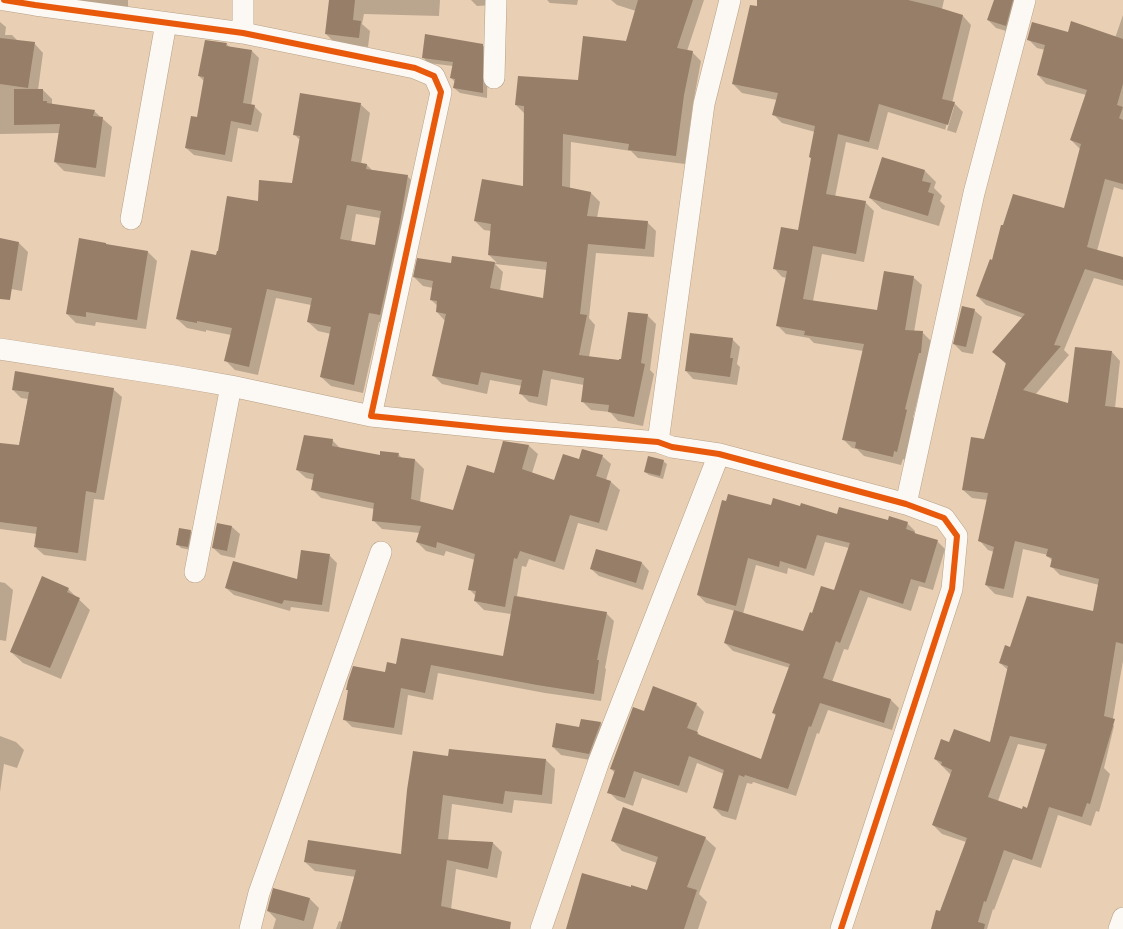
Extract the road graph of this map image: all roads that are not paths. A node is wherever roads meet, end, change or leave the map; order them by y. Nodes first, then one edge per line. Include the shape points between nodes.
1 (4, 0) edge
2 (243, 0) edge
3 (496, 0) edge
4 (730, 0) edge
5 (1025, 0) edge
6 (166, 23) junction
7 (243, 33) junction
8 (494, 78) dead end
9 (131, 219) dead end
10 (0, 349) edge
11 (231, 386) junction
12 (371, 416) junction
13 (658, 442) junction
14 (719, 454) junction
15 (906, 504) junction
16 (381, 552) dead end
17 (195, 572) dead end
18 (1123, 918) edge
19 (250, 929) edge
20 (541, 929) edge
21 (841, 929) edge
22 (1119, 929) edge

1 - 6 street
2 - 7 street
3 - 8 street
4 - 13 street via 704,104
5 - 15 street via 974,193
6 - 7 street
6 - 9 street
7 - 12 street via 415,68 434,76 441,92
10 - 11 street
11 - 12 street
11 - 17 street
12 - 13 street
13 - 14 street via 672,447
14 - 15 street
14 - 20 street via 599,761
15 - 21 street via 944,518 957,536 952,589
16 - 19 street via 259,893
18 - 22 street

